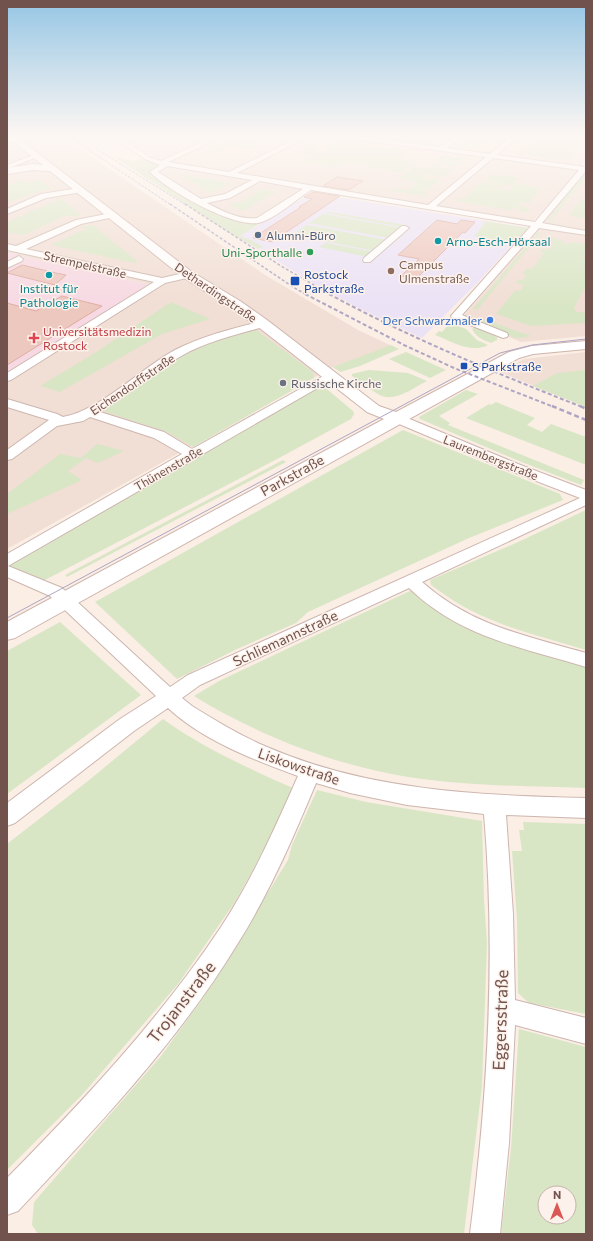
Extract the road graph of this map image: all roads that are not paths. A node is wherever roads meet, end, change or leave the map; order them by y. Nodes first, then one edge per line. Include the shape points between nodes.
1 (68, 192) edge
2 (81, 192) edge
3 (184, 192) edge
4 (235, 192) edge
5 (303, 192) edge
6 (340, 192) edge
7 (448, 192) edge
8 (565, 192) edge
9 (200, 202) junction
10 (430, 207) junction
11 (7, 212) edge
12 (111, 215) junction
13 (537, 225) junction
14 (405, 228) dead end
15 (586, 232) edge
16 (7, 247) edge
17 (18, 249) junction
18 (19, 259) dead end
19 (367, 260) dead end
20 (7, 265) edge
21 (188, 275) junction
22 (162, 281) junction
23 (263, 324) junction
24 (503, 335) dead end
25 (586, 345) edge
26 (331, 376) junction
27 (7, 378) edge
28 (7, 403) edge
29 (90, 413) junction
30 (396, 418) junction
31 (60, 421) junction
32 (192, 454) junction
33 (7, 456) edge
34 (586, 495) edge
35 (586, 500) edge
36 (10, 563) edge
37 (410, 580) junction
38 (64, 600) junction
39 (7, 632) edge
40 (586, 660) edge
41 (168, 696) junction
42 (310, 772) junction
43 (494, 805) junction
44 (586, 808) edge
45 (7, 816) edge
46 (502, 1009) junction
47 (586, 1031) edge
48 (7, 1200) edge
49 (485, 1234) edge

1 - 11 street via 44,196
2 - 12 street, Dethardingstraße
3 - 9 street
4 - 9 street
5 - 9 street via 254,221 220,213
6 - 10 street
7 - 10 street
8 - 13 street
10 - 13 street
12 - 17 street via 79,222
12 - 21 street, Dethardingstraße
13 - 15 street
13 - 24 street via 456,316
14 - 19 street
16 - 17 street, Strempelstraße
17 - 22 street, Strempelstraße
18 - 20 street
21 - 22 street
21 - 23 street, Dethardingstraße
22 - 27 street
23 - 26 street, Dethardingstraße
23 - 29 street, Eichendorffstraße via 221,336 180,352
25 - 30 street, Parkstraße via 521,353
26 - 30 street, Dethardingstraße via 373,409
26 - 32 street, Thünenstraße
28 - 31 street
29 - 31 street, Eichendorffstraße
29 - 32 street via 160,435
30 - 34 street, Laurembergstraße
30 - 38 street, Parkstraße
31 - 33 street, Eichendorffstraße via 53,423
32 - 36 street, Thünenstraße
35 - 37 street, Schliemannstraße
36 - 38 street, Liskowstraße via 56,592
37 - 40 street via 447,611 472,624
37 - 41 street, Schliemannstraße via 194,680
38 - 39 street, Parkstraße
38 - 41 street, Liskowstraße
41 - 42 street, Liskowstraße via 185,712 217,731 259,753
41 - 45 street, Schliemannstraße
42 - 43 street, Liskowstraße via 350,784 407,796
42 - 48 street, Trojanstraße via 279,844 250,901 215,957 157,1034 74,1130
43 - 44 street, Liskowstraße
43 - 46 street, Eggersstraße via 499,868
46 - 47 street
46 - 49 street, Eggersstraße via 496,1125

